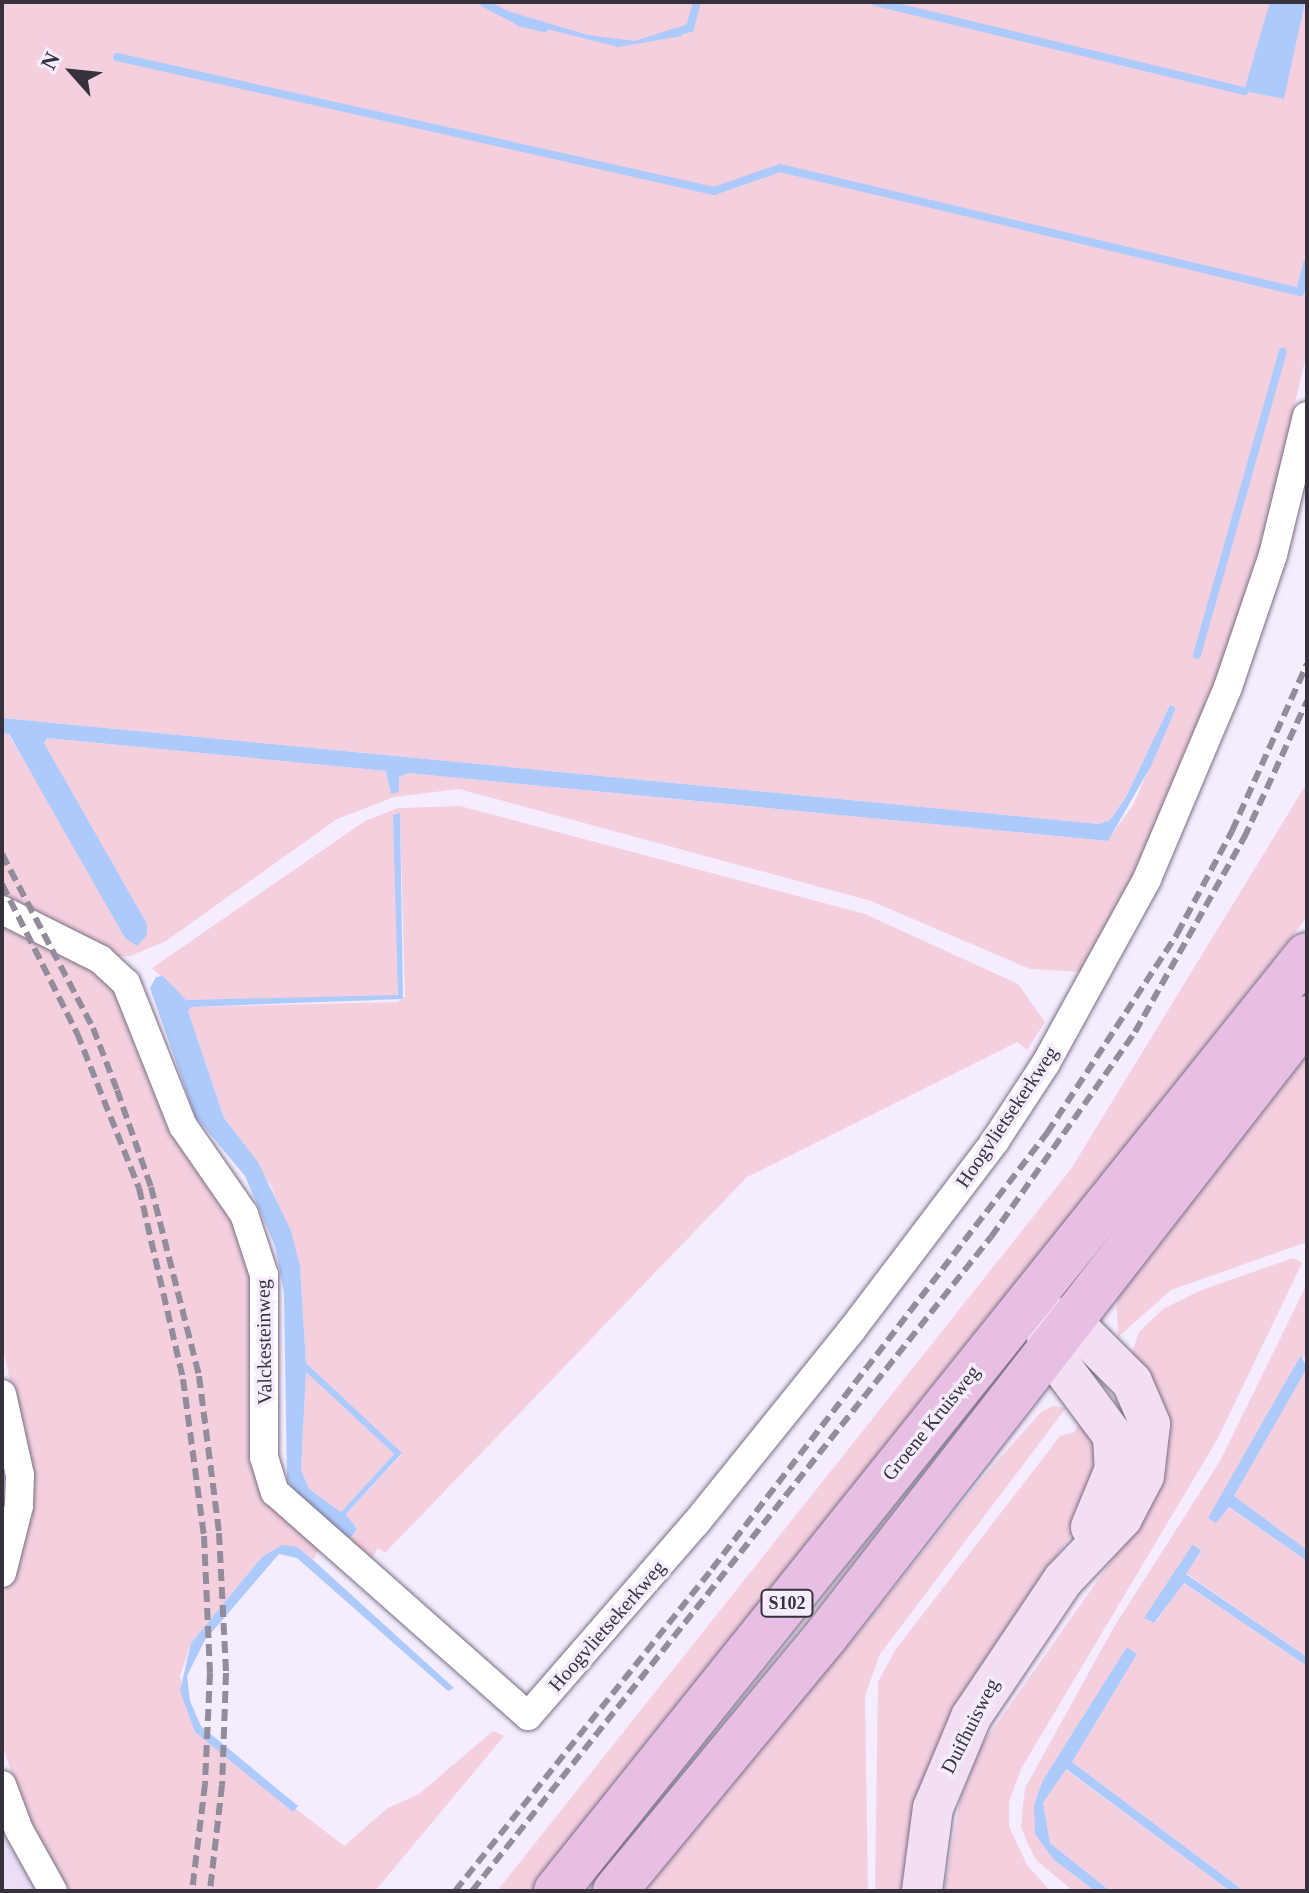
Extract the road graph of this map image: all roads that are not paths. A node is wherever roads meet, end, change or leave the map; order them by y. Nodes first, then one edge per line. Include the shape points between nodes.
1 (1307, 416) edge
2 (2, 910) edge
3 (1307, 955) edge
4 (1307, 1018) edge
5 (1045, 1325) junction
6 (2, 1394) edge
7 (1082, 1397) junction
8 (959, 1464) junction
9 (2, 1573) edge
10 (1063, 1580) junction
11 (528, 1716) joint
12 (2, 1785) edge
13 (53, 1891) edge
14 (556, 1891) edge
15 (615, 1891) edge
16 (922, 1891) edge

1 - 11 street, Hoogvlietsekerkweg via 1273,555 1228,687 1147,879 1046,1063 995,1141 851,1331 696,1523
2 - 11 street, Valckesteinweg via 100,959 126,983 183,1126 244,1214 260,1250 265,1285 264,1457 275,1492
3 - 5 main road, Groene Kruisweg / S102 via 1049,1275
4 - 5 main road, Groene Kruisweg / S102
5 - 7 main road, Duifhuisweg
5 - 8 main road, Groene Kruisweg / S102
5 - 10 main road, Duifhuisweg via 1132,1382 1150,1424 1144,1476 1122,1518
5 - 14 main road, Groene Kruisweg / S102
6 - 9 street via 20,1475 15,1527
7 - 8 main road via 1056,1391 1034,1400
7 - 10 main road, Duifhuisweg via 1100,1413 1113,1436 1115,1469
8 - 15 main road, Groene Kruisweg / S102 via 826,1636
10 - 16 main road, Duifhuisweg via 998,1670 965,1729 933,1808
12 - 13 street via 19,1830

